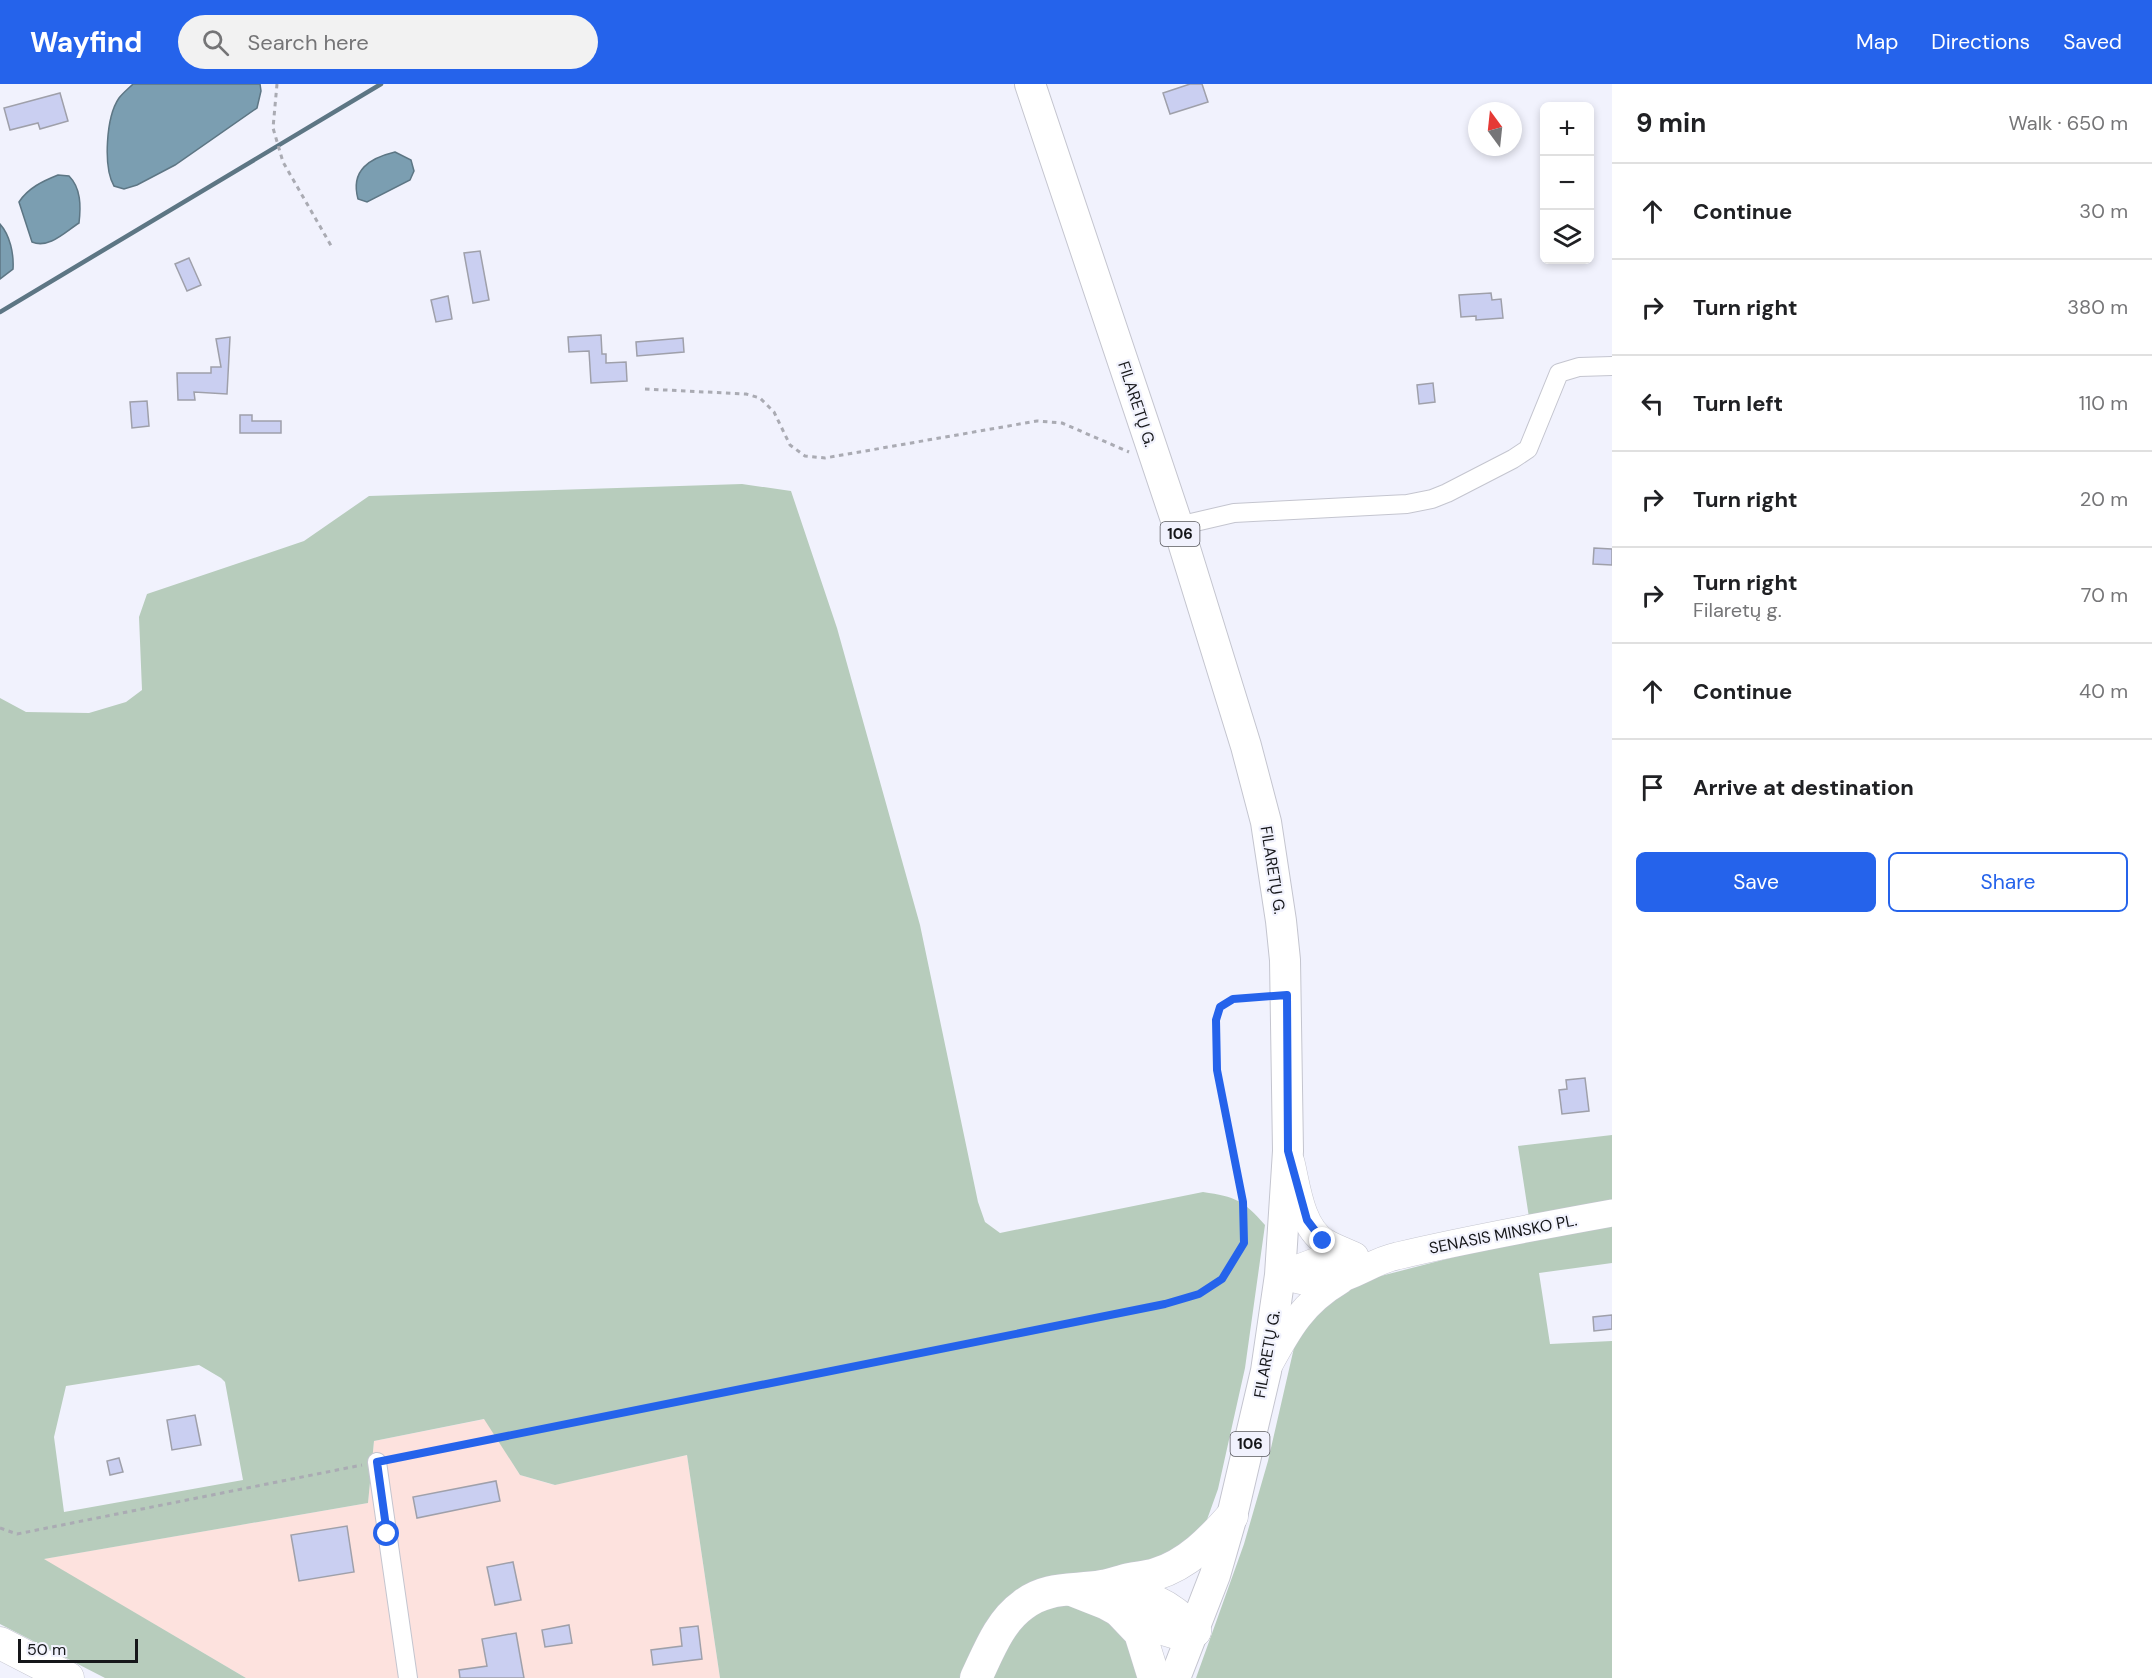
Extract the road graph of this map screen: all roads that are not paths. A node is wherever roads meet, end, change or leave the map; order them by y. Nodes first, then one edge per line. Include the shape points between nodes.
1 (1030, 84) edge
2 (1612, 366) edge
3 (1178, 526) junction
4 (1288, 1151) junction
5 (1612, 1213) edge
6 (1349, 1267) junction
7 (1280, 1275) junction
8 (1266, 1371) junction
9 (377, 1462) road end
10 (1232, 1516) junction
11 (1102, 1586) junction
12 (1068, 1588) junction
13 (1120, 1611) junction
14 (1195, 1631) junction
15 (0, 1643) edge
16 (68, 1678) edge
17 (408, 1678) edge
18 (976, 1678) edge
19 (1154, 1678) edge
20 (1175, 1678) edge

1 - 3 main road, FILARETŲ G. / 106
2 - 3 street via 1579,367 1559,373 1528,449 1432,499 1407,504 1234,513
3 - 4 main road, FILARETŲ G. / 106 via 1266,822 1287,995
4 - 6 main road via 1307,1220
4 - 7 main road, FILARETŲ G. / 106
5 - 6 main road, SENASIS MINSKO PL.
6 - 7 main road, SENASIS MINSKO PL. via 1317,1261
6 - 8 main road via 1296,1317
7 - 8 main road, FILARETŲ G. / 106
8 - 10 main road, FILARETŲ G. / 106
9 - 17 street
10 - 11 highway via 1211,1539 1172,1568
10 - 14 main road, FILARETŲ G. / 106
11 - 12 highway
11 - 14 highway via 1167,1606
12 - 13 highway
12 - 18 highway via 1036,1596 1010,1617
13 - 14 highway via 1176,1633
13 - 19 highway via 1140,1633
14 - 20 main road, FILARETŲ G. / 106
15 - 16 highway

